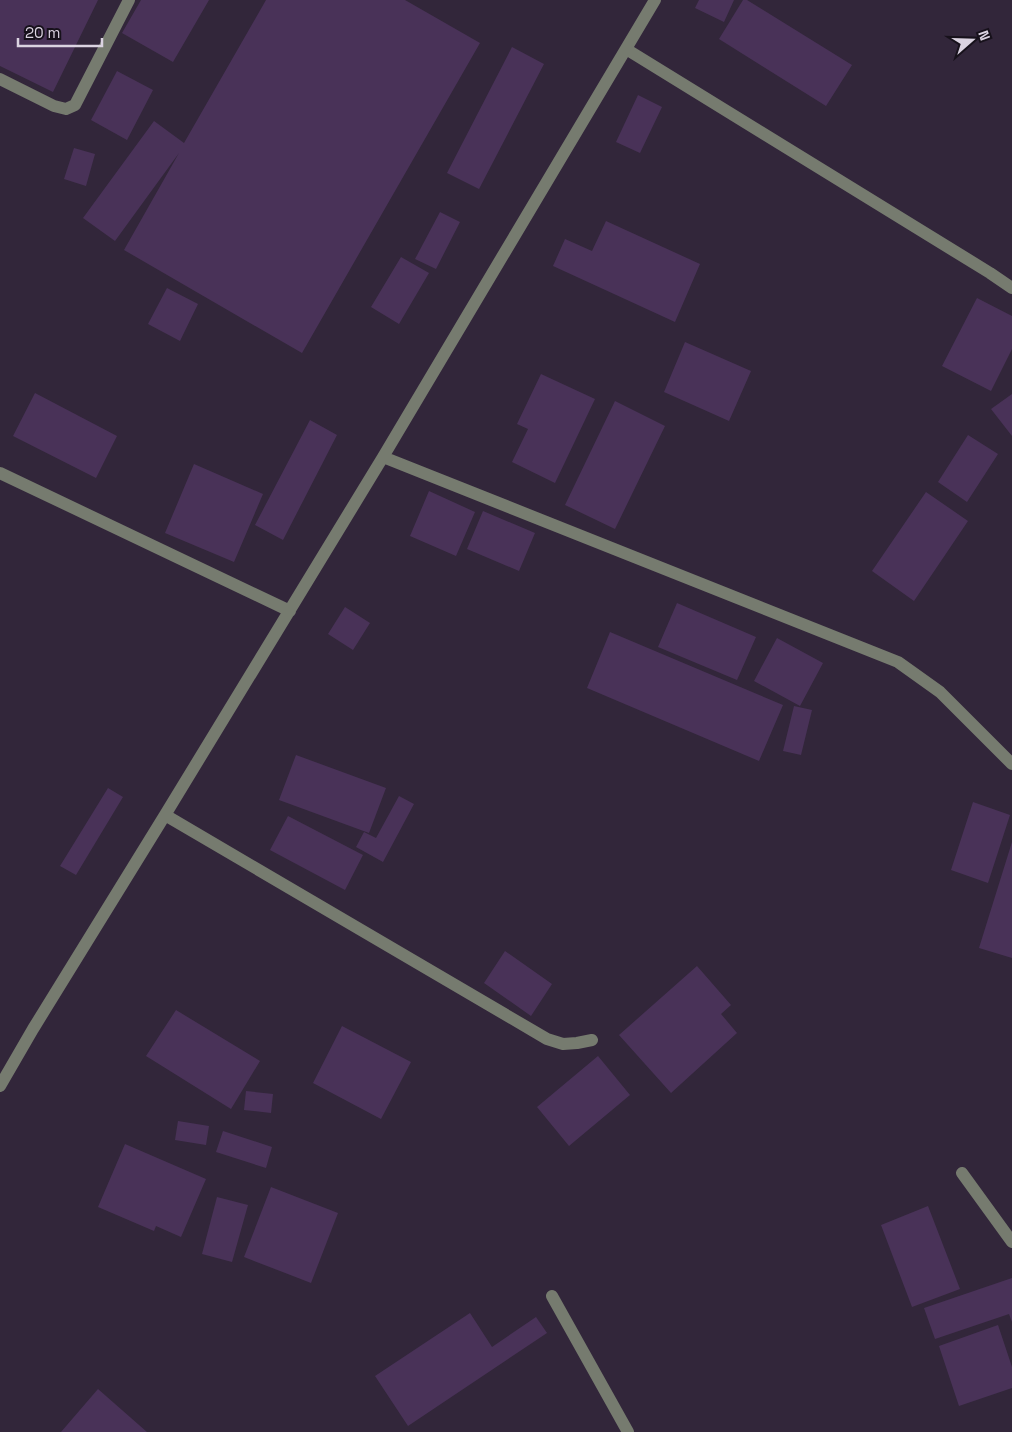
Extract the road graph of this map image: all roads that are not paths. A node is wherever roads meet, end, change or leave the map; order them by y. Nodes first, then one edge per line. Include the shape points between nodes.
1 (129, 0) edge
2 (655, 0) edge
3 (626, 49) junction
4 (0, 79) edge
5 (1012, 288) edge
6 (383, 456) junction
7 (0, 473) edge
8 (290, 611) junction
9 (1012, 764) edge
10 (166, 815) junction
11 (592, 1040) dead end
12 (0, 1086) edge
13 (962, 1173) dead end
14 (1012, 1242) edge
15 (552, 1296) dead end
16 (628, 1432) edge

1 - 4 street via 74,105 66,110
2 - 3 street
3 - 5 street
3 - 6 street
6 - 8 street
6 - 9 street via 898,662 940,692
7 - 8 street
8 - 10 street
10 - 11 street via 547,1039 564,1044
10 - 12 street
13 - 14 street
15 - 16 street

